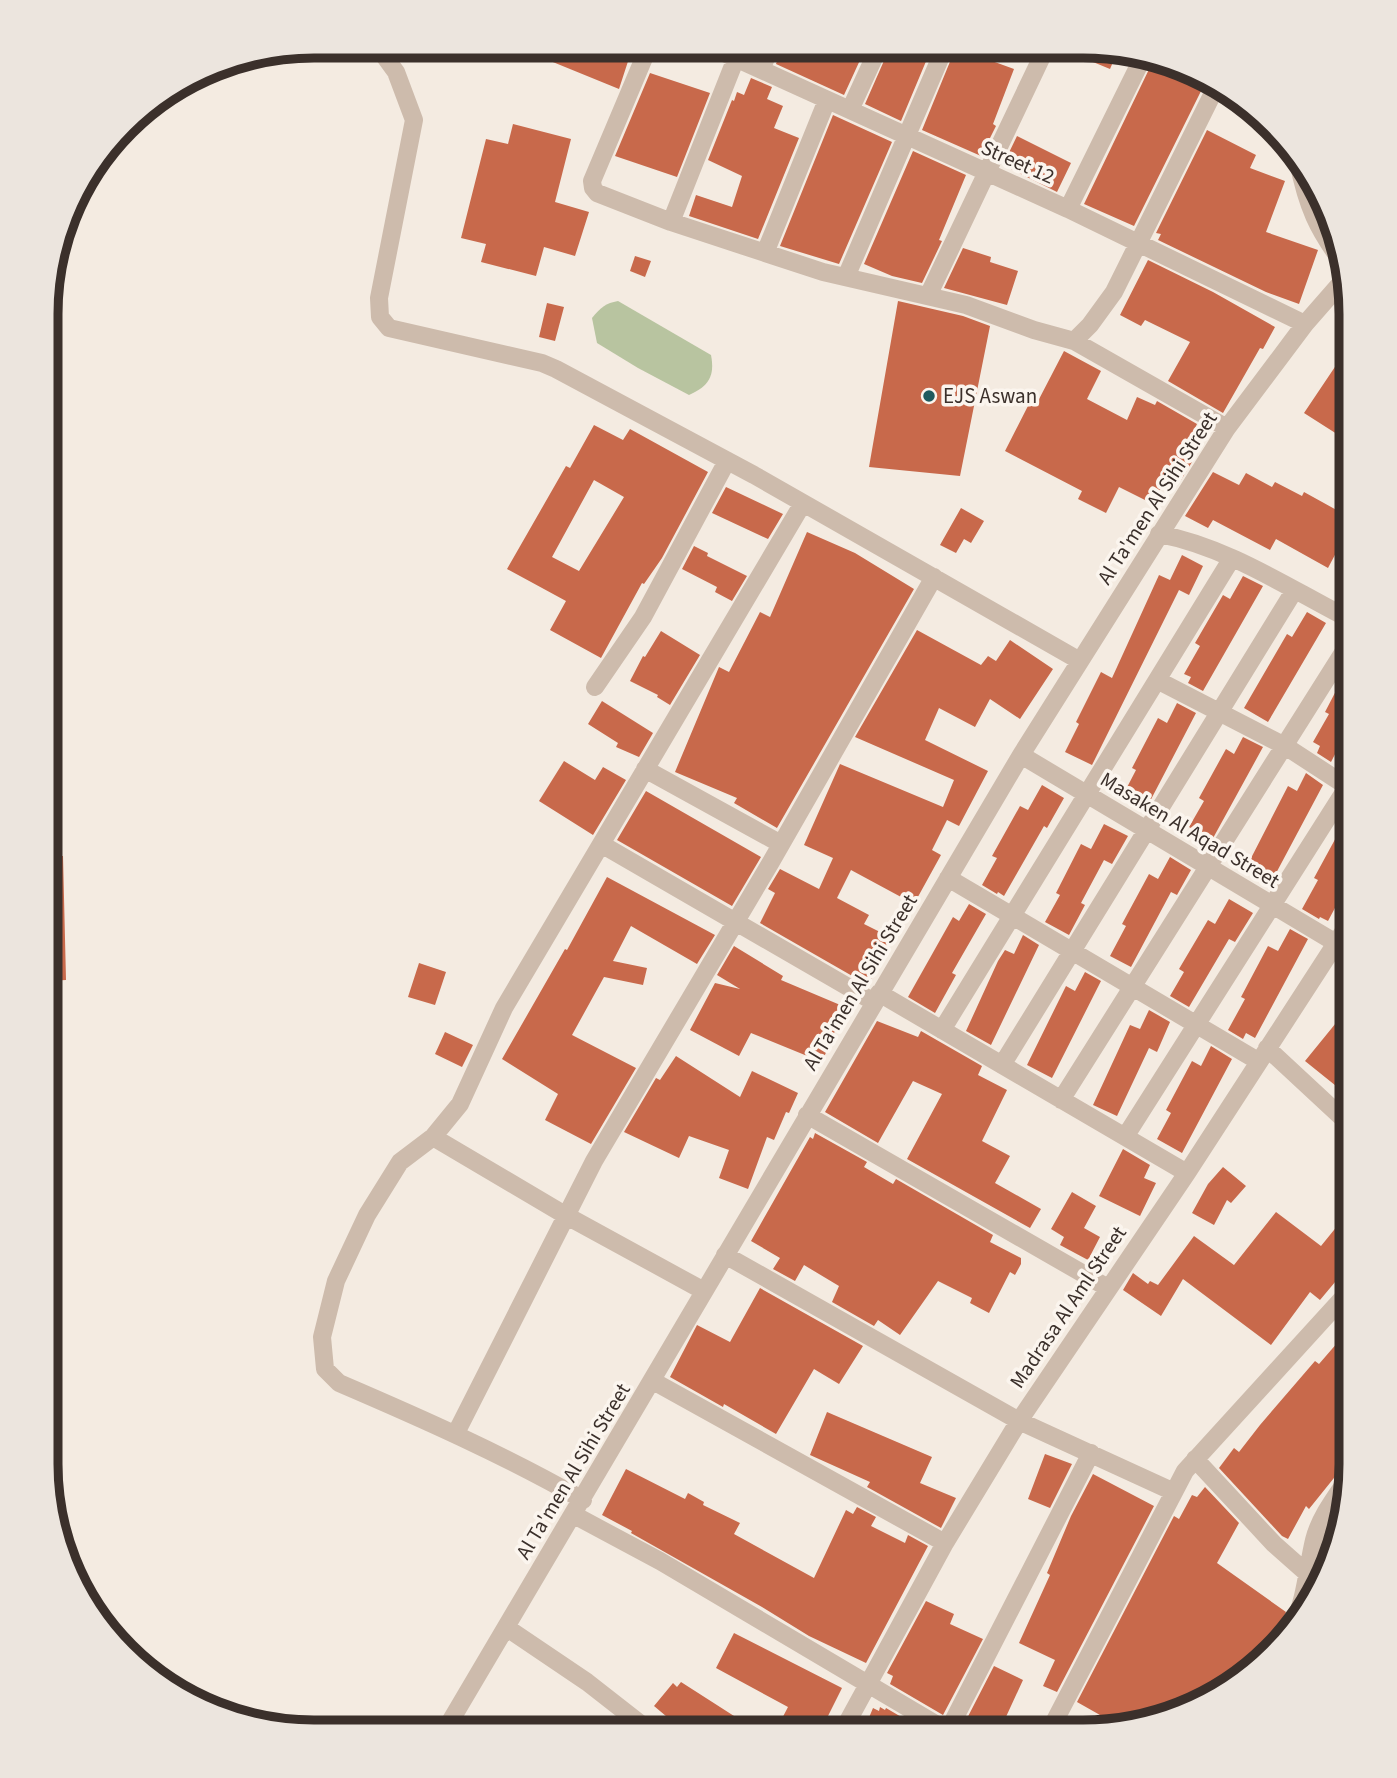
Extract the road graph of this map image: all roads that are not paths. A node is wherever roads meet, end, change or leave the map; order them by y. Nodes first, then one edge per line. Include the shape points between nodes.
1 (386, 58) edge
2 (644, 58) edge
3 (736, 58) joint
4 (766, 58) edge
5 (874, 58) edge
6 (940, 58) edge
7 (1041, 58) edge
8 (1139, 64) edge
9 (761, 69) junction
10 (1213, 93) edge
11 (827, 100) junction
12 (850, 110) junction
13 (906, 135) junction
14 (986, 172) junction
15 (1302, 182) edge
16 (1068, 209) junction
17 (1321, 219) edge
18 (671, 222) junction
19 (1140, 244) junction
20 (765, 253) junction
21 (846, 277) junction
22 (1338, 287) edge
23 (928, 296) junction
24 (1305, 324) junction
25 (1074, 341) junction
26 (1227, 428) junction
27 (727, 461) junction
28 (803, 503) junction
29 (1159, 534) junction
30 (1232, 558) junction
31 (934, 577) junction
32 (1294, 591) junction
33 (1339, 614) edge
34 (1339, 659) edge
35 (1080, 661) junction
36 (1157, 680) junction
37 (595, 687) dead end
38 (1219, 712) junction
39 (1285, 746) junction
40 (1021, 755) junction
41 (645, 769) junction
42 (1339, 779) edge
43 (1087, 794) junction
44 (1339, 803) edge
45 (1147, 830) junction
46 (601, 844) junction
47 (781, 844) junction
48 (1208, 867) junction
49 (948, 878) junction
50 (1272, 905) junction
51 (1012, 916) junction
52 (735, 923) junction
53 (1339, 938) edge
54 (1336, 943) junction
55 (1072, 951) junction
56 (1132, 987) junction
57 (876, 998) junction
58 (1196, 1025) junction
59 (942, 1030) junction
60 (1262, 1055) junction
61 (1002, 1065) junction
62 (1061, 1100) junction
63 (807, 1115) junction
64 (1339, 1116) edge
65 (433, 1137) junction
66 (1125, 1137) junction
67 (1187, 1173) junction
68 (565, 1215) junction
69 (725, 1255) junction
70 (1108, 1288) junction
71 (704, 1291) junction
72 (1339, 1302) edge
73 (653, 1381) junction
74 (1019, 1421) junction
75 (456, 1433) junction
76 (1091, 1452) junction
77 (1195, 1459) junction
78 (1174, 1492) junction
79 (1337, 1494) edge
80 (578, 1507) junction
81 (945, 1543) junction
82 (1309, 1575) junction
83 (1304, 1593) edge
84 (506, 1628) junction
85 (867, 1685) junction
86 (451, 1720) edge
87 (635, 1720) edge
88 (848, 1720) edge
89 (927, 1720) edge
90 (954, 1720) edge
91 (1055, 1720) edge

1 - 27 street via 396,72 414,120 379,298 380,317 388,328 542,363
2 - 18 street via 592,181 597,193
3 - 9 street, Street 12
3 - 18 street
4 - 9 street
5 - 12 street
6 - 13 street
7 - 14 street
8 - 16 street
9 - 11 street, Street 12
10 - 19 street
11 - 12 street, Street 12
11 - 20 street
12 - 13 street, Street 12
13 - 14 street, Street 12
13 - 21 street
14 - 16 street, Street 12
14 - 23 street
15 - 17 street via 1306,199
16 - 19 street, Street 12
18 - 20 street
19 - 24 street, Street 12
19 - 25 street via 1114,292
20 - 21 street
21 - 23 street
22 - 24 street, Al Ta'men Al Sihi Street
23 - 25 street
24 - 26 street, Al Ta'men Al Sihi Street
25 - 26 street
26 - 29 street, Al Ta'men Al Sihi Street
27 - 28 street
27 - 37 street via 643,617
28 - 31 street
28 - 41 street
29 - 30 street
29 - 35 street, Al Ta'men Al Sihi Street
30 - 32 street
30 - 36 street
31 - 35 street
31 - 47 street
32 - 33 street
32 - 38 street
34 - 39 street
35 - 40 street, Al Ta'men Al Sihi Street
36 - 38 street
36 - 43 street
38 - 39 street
38 - 45 street
39 - 42 street
39 - 48 street
40 - 43 street, Masaken Al Aqad Street
40 - 49 street, Al Ta'men Al Sihi Street
41 - 46 street
41 - 47 street
43 - 45 street, Masaken Al Aqad Street
43 - 51 street
44 - 50 street
45 - 48 street, Masaken Al Aqad Street
45 - 55 street
46 - 52 street
46 - 65 street via 504,1008 460,1104
47 - 52 street
48 - 50 street, Masaken Al Aqad Street
48 - 56 street
49 - 51 street
49 - 57 street, Al Ta'men Al Sihi Street
50 - 54 street, Masaken Al Aqad Street
50 - 58 street
51 - 55 street
51 - 59 street
52 - 57 street
52 - 68 street
53 - 54 street, Madrasa Al Aml Street
54 - 60 street, Madrasa Al Aml Street
55 - 56 street
55 - 61 street
56 - 58 street
56 - 62 street
57 - 59 street
57 - 63 street, Al Ta'men Al Sihi Street
58 - 60 street
58 - 66 street
59 - 61 street
60 - 64 street
60 - 67 street, Madrasa Al Aml Street
61 - 62 street
62 - 66 street
63 - 69 street, Al Ta'men Al Sihi Street
63 - 70 street
65 - 68 street
65 - 75 street via 400,1162 367,1215 336,1281 322,1337 325,1369 339,1383
66 - 67 street
67 - 70 street, Madrasa Al Aml Street
68 - 71 street
68 - 75 street
69 - 71 street, Al Ta'men Al Sihi Street
69 - 74 street
70 - 74 street, Madrasa Al Aml Street
71 - 73 street, Al Ta'men Al Sihi Street
72 - 77 street
73 - 80 street, Al Ta'men Al Sihi Street
73 - 81 street
74 - 76 street
74 - 81 street, Madrasa Al Aml Street
75 - 80 street via 527,1468
76 - 78 street
76 - 90 street
77 - 78 street
77 - 82 street
78 - 91 street
79 - 82 street via 1322,1517
80 - 84 street, Al Ta'men Al Sihi Street
80 - 85 street
81 - 85 street, Madrasa Al Aml Street
82 - 83 street
84 - 86 street, Al Ta'men Al Sihi Street
84 - 87 street
85 - 88 street, Madrasa Al Aml Street
85 - 89 street

